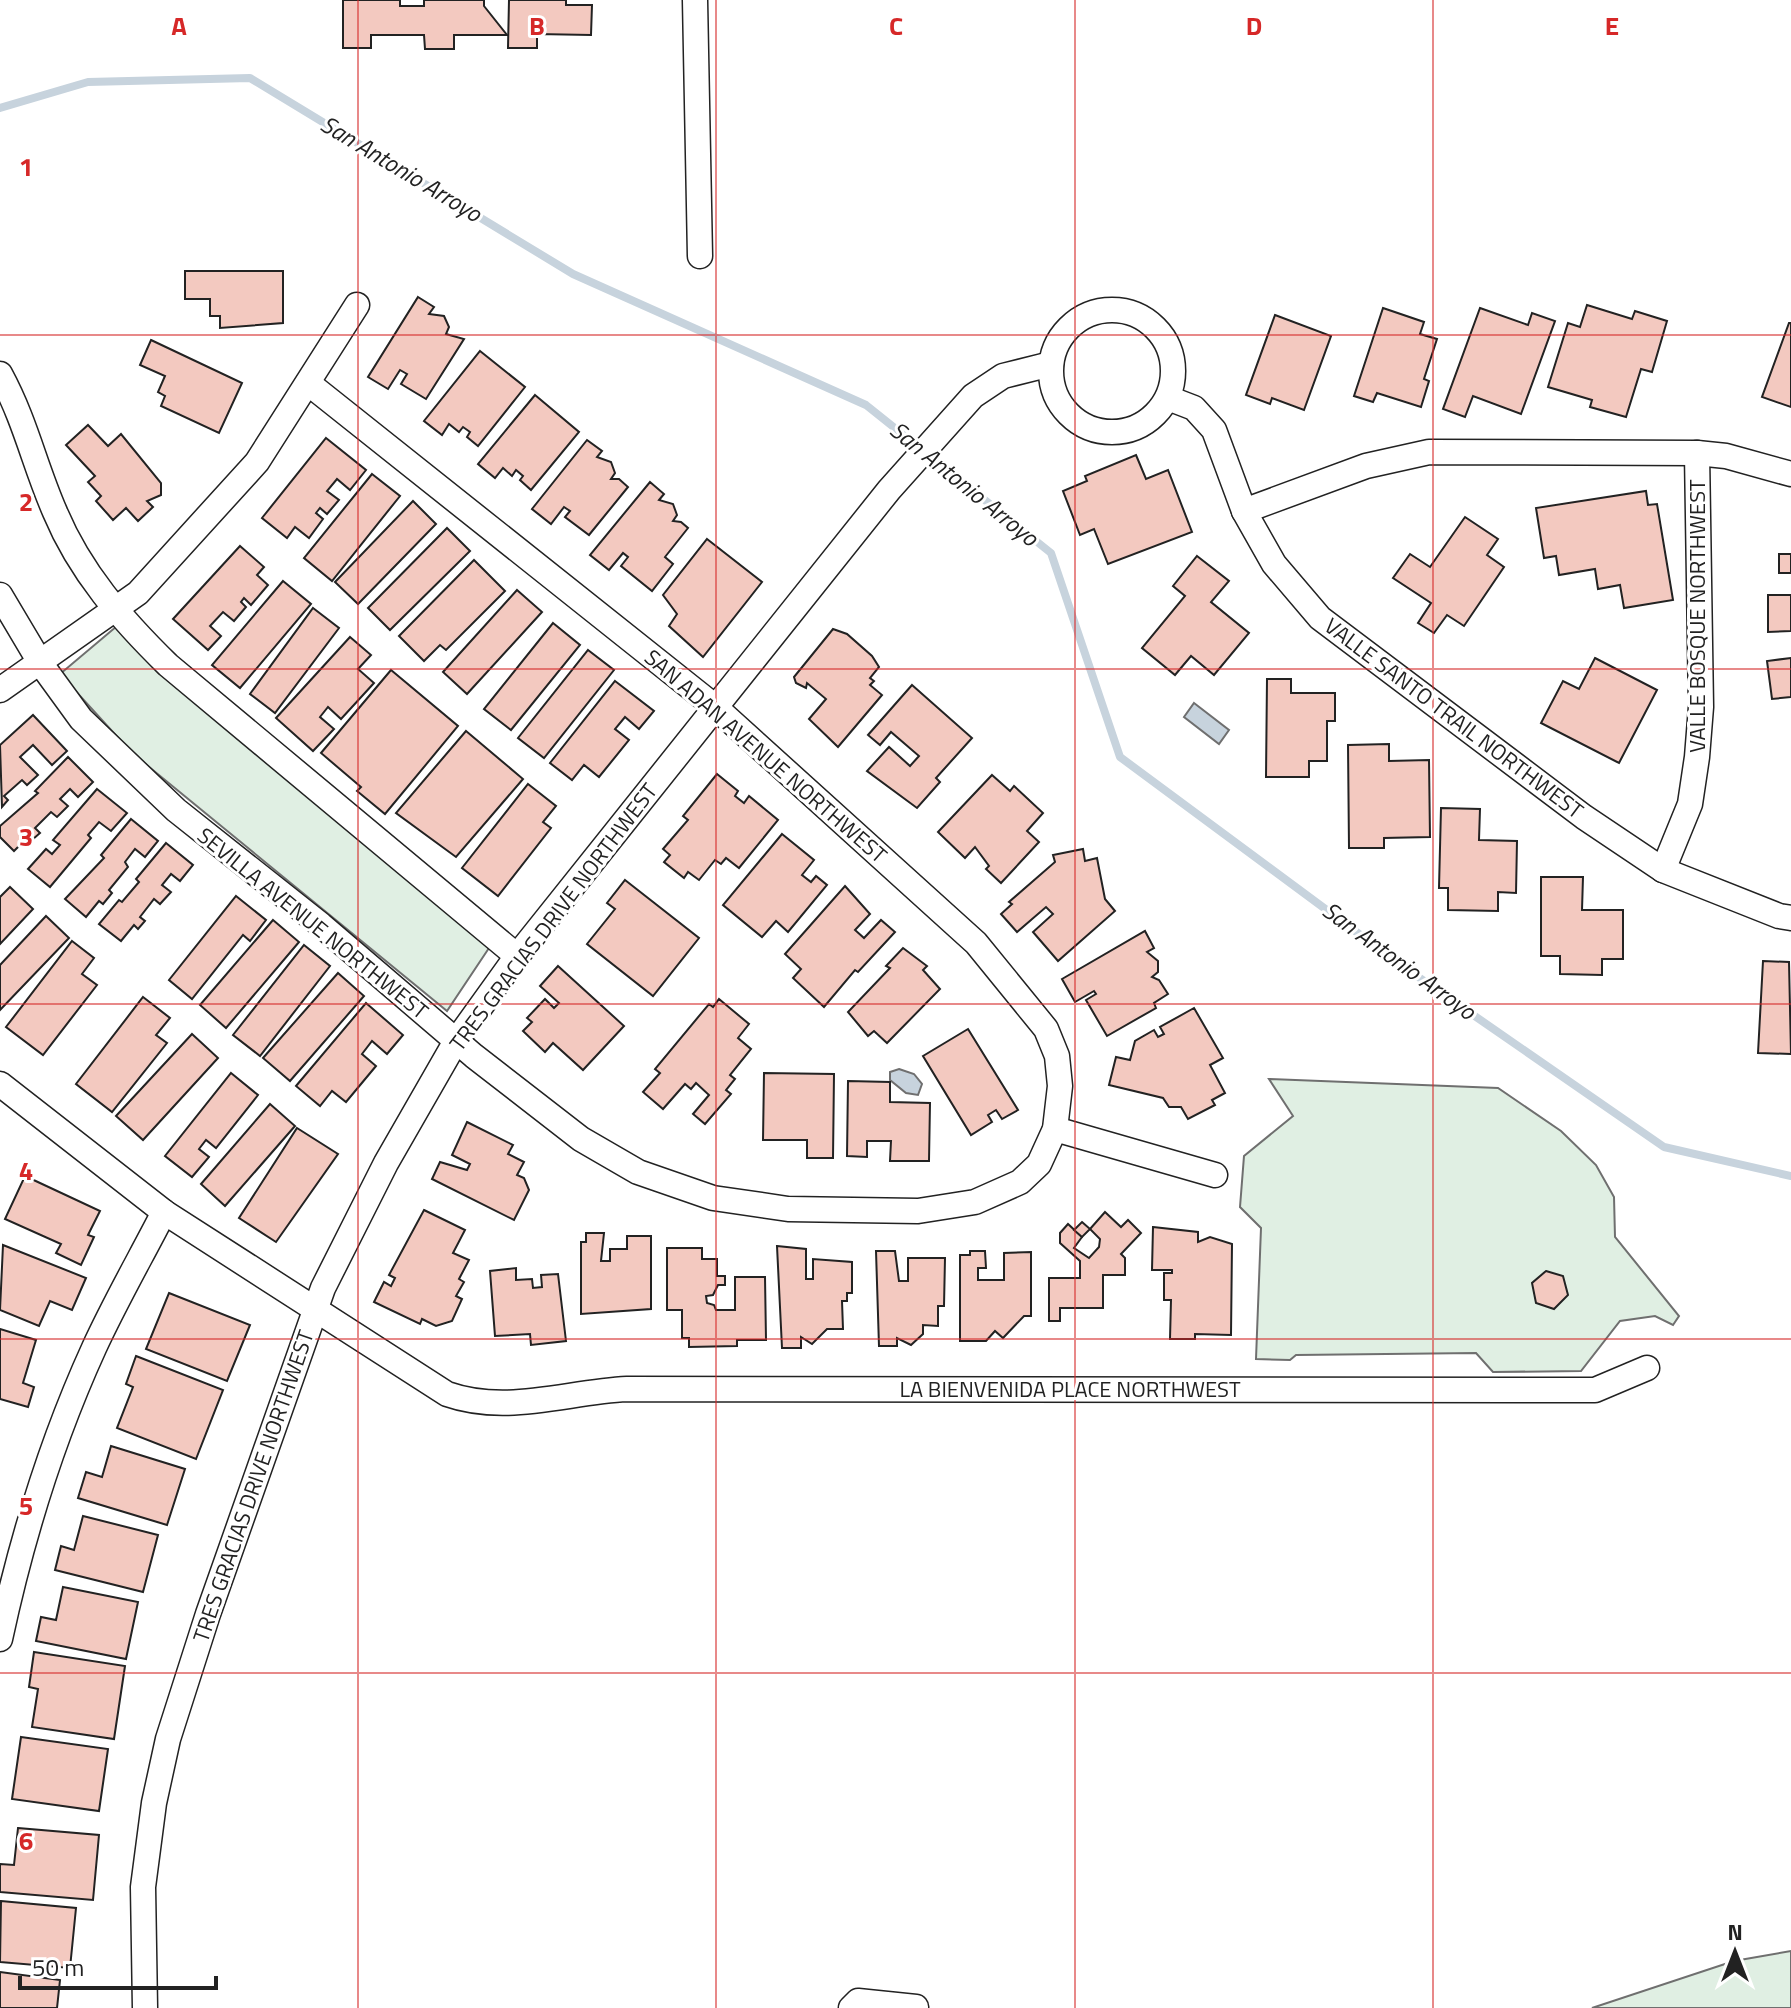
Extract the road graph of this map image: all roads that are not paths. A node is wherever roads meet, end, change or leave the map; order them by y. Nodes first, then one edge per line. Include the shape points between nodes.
1 (695, 0) edge
2 (700, 256) dead end
3 (357, 305) dead end
4 (1051, 364) junction
5 (0, 374) edge
6 (308, 383) junction
7 (1168, 398) junction
8 (1697, 453) junction
9 (1791, 474) edge
10 (1244, 511) junction
11 (0, 595) edge
12 (114, 608) junction
13 (41, 664) junction
14 (0, 690) edge
15 (714, 706) junction
16 (1663, 870) junction
17 (1791, 918) edge
18 (517, 956) junction
19 (456, 1041) junction
20 (0, 1084) edge
21 (1055, 1129) junction
22 (1215, 1175) dead end
23 (164, 1212) junction
24 (314, 1310) junction
25 (1647, 1368) dead end
26 (0, 1639) edge
27 (916, 2007) edge
28 (145, 2008) edge
29 (851, 2008) edge

1 - 2 street
3 - 6 street
4 - 7 street via 1052,386 1061,405 1093,430 1138,428
4 - 7 street via 1069,327 1087,315 1108,310 1135,314 1163,336 1172,355 1174,377
4 - 15 street, TRES GRACIAS DRIVE NORTHWEST via 1003,376 973,396 889,490
5 - 12 street via 22,415 55,512 81,565
6 - 12 street via 257,462 138,593
6 - 15 street, SAN ADAN AVENUE NORTHWEST
7 - 10 street, VALLE SANTO TRAIL NORTHWEST via 1194,408 1214,430
8 - 9 street
8 - 10 street via 1429,452 1366,466
8 - 16 street, VALLE BOSQUE NORTHWEST via 1697,757 1690,804
10 - 16 street, VALLE SANTO TRAIL NORTHWEST via 1274,564 1320,618 1584,817
11 - 13 street, SEVILLA AVENUE NORTHWEST
12 - 13 street
12 - 18 street via 168,665
13 - 14 street
13 - 19 street, SEVILLA AVENUE NORTHWEST via 81,719 176,810
15 - 18 street, TRES GRACIAS DRIVE NORTHWEST
15 - 21 street, SAN ADAN AVENUE NORTHWEST via 976,943 1016,990 1046,1029 1057,1056
16 - 17 street, VALLE SANTO TRAIL NORTHWEST
18 - 19 street, TRES GRACIAS DRIVE NORTHWEST
19 - 21 street, SEVILLA AVENUE NORTHWEST via 581,1139 638,1172 713,1198 758,1205 918,1211 975,1202 1020,1182 1039,1164
19 - 24 street, TRES GRACIAS DRIVE NORTHWEST via 380,1176
20 - 23 street
21 - 22 street
23 - 24 street
23 - 26 street via 94,1348 65,1421 24,1542
24 - 25 street, LA BIENVENIDA PLACE NORTHWEST via 447,1394 490,1405 627,1389 1595,1390
24 - 28 street, TRES GRACIAS DRIVE NORTHWEST via 168,1739 143,1887
27 - 29 street via 858,2001

